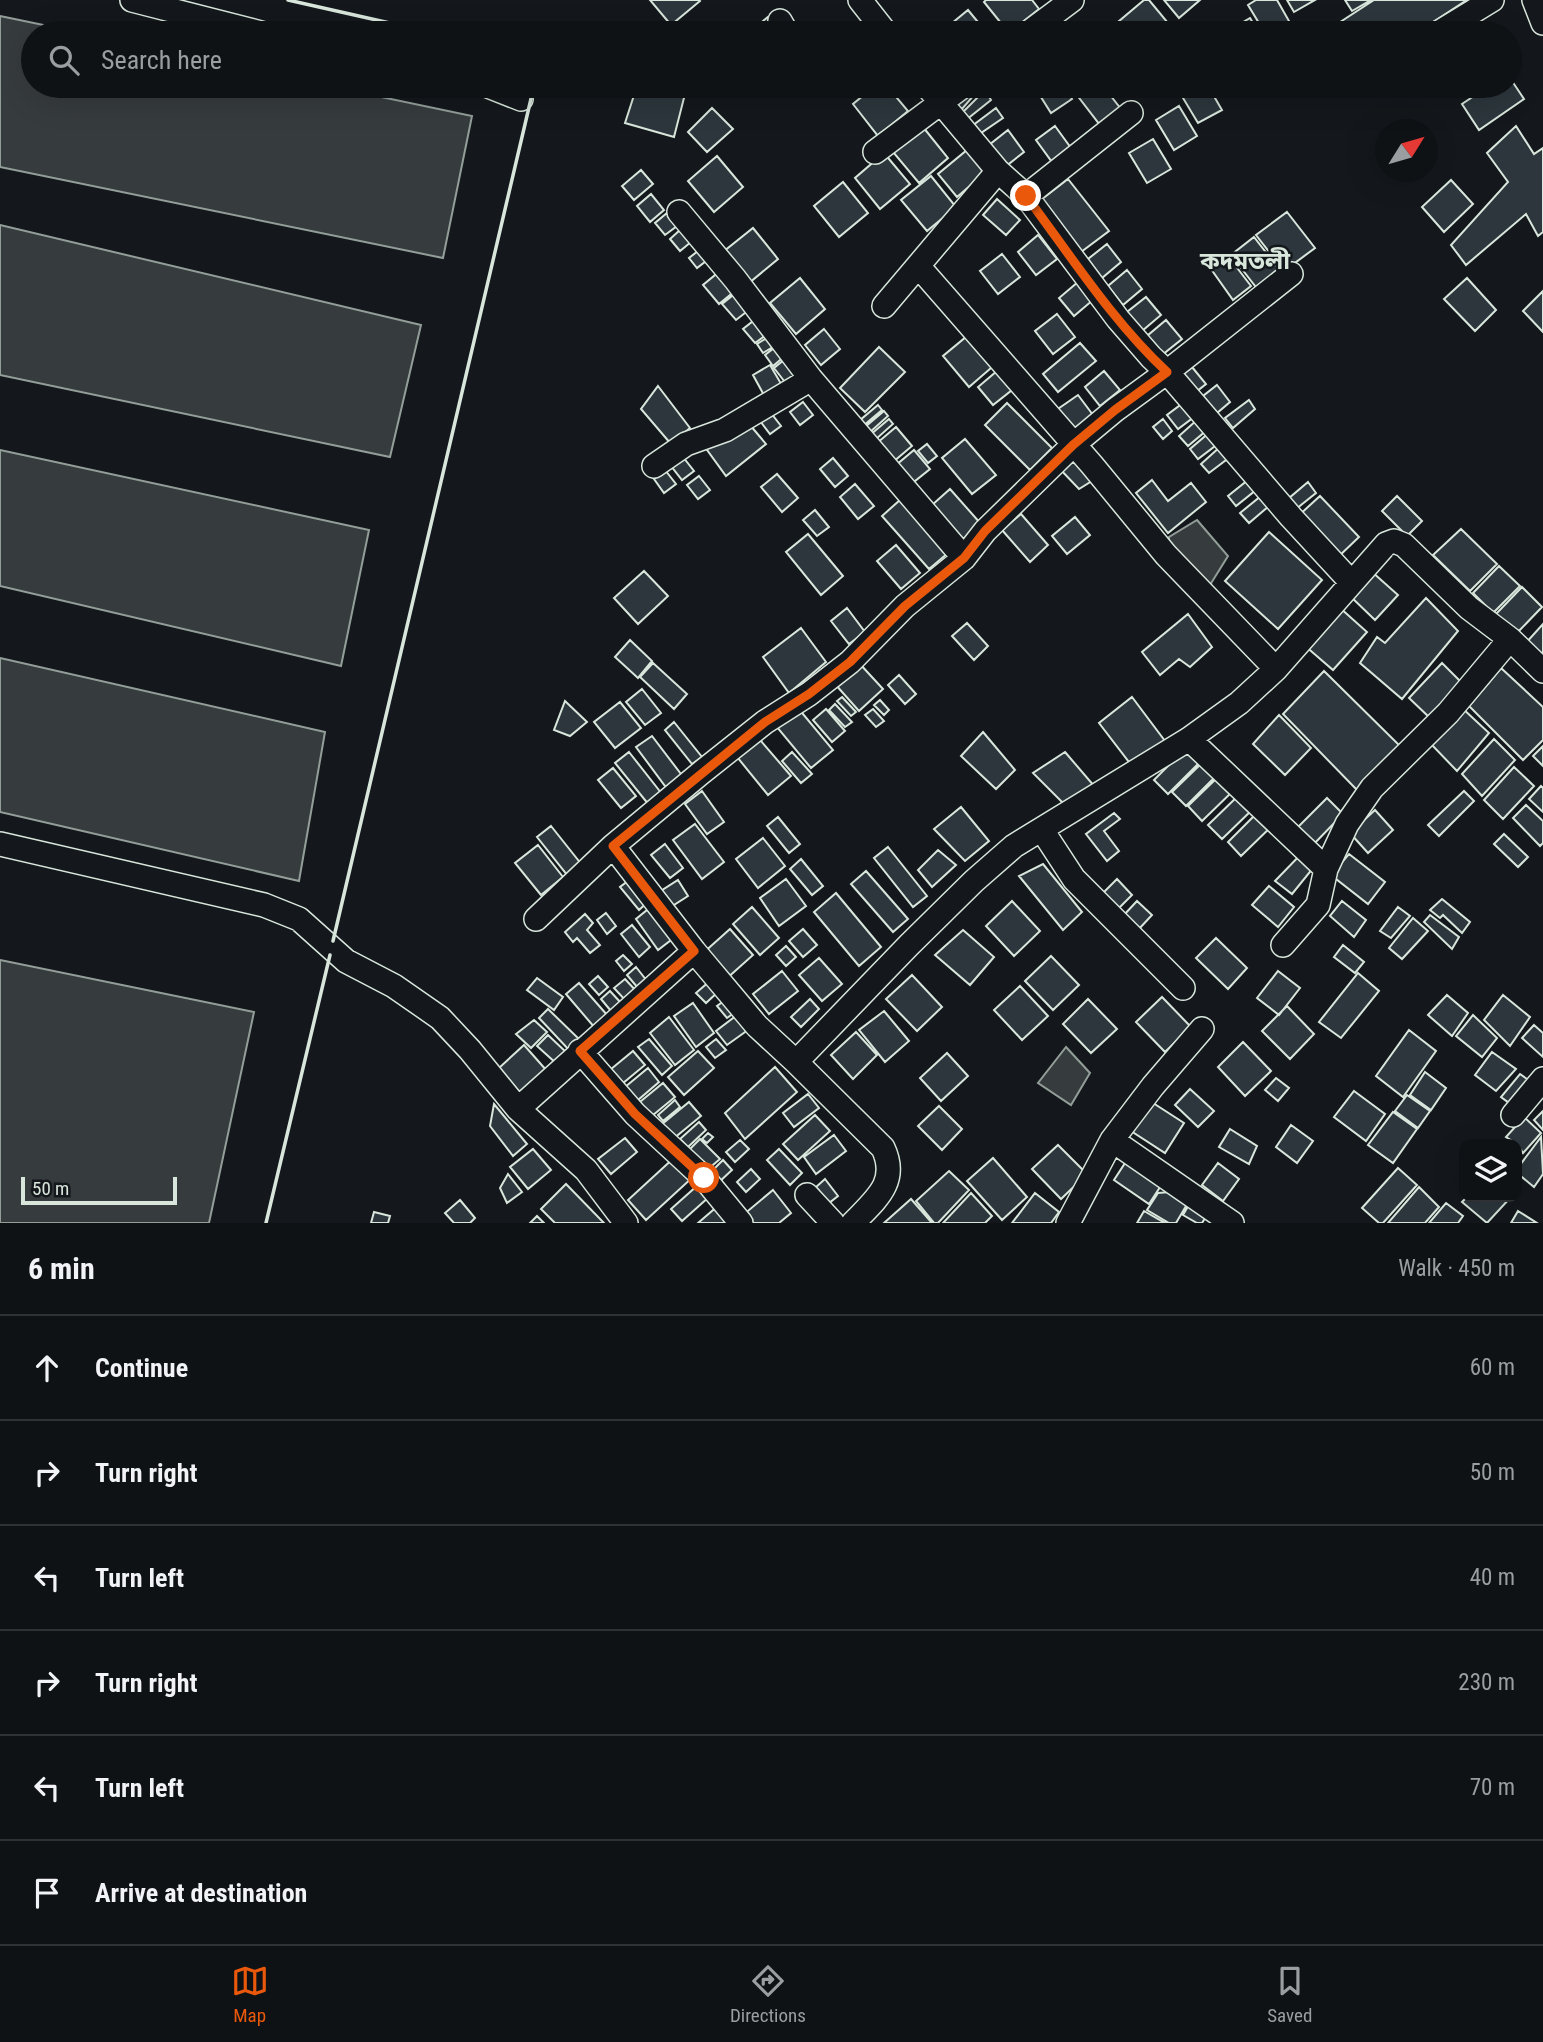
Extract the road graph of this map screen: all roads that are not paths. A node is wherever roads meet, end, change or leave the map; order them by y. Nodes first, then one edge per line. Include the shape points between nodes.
1 (132, 0) edge
2 (860, 0) edge
3 (1072, 0) edge
4 (1492, 0) edge
5 (214, 21) edge
6 (877, 21) edge
7 (1044, 21) edge
8 (1458, 21) edge
9 (930, 98) edge
10 (937, 98) edge
11 (1131, 113) dead end
12 (874, 152) dead end
13 (998, 171) junction
14 (1026, 196) junction
15 (679, 212) dead end
16 (919, 267) junction
17 (1291, 274) dead end
18 (884, 306) dead end
19 (1167, 372) junction
20 (811, 379) junction
21 (1073, 445) junction
22 (654, 466) dead end
23 (964, 558) junction
24 (1351, 582) junction
25 (1510, 639) junction
26 (1276, 668) junction
27 (1543, 671) edge
28 (1189, 739) junction
29 (1042, 830) junction
30 (0, 844) edge
31 (613, 846) junction
32 (1326, 869) junction
33 (536, 919) dead end
34 (1283, 945) dead end
35 (694, 951) junction
36 (1182, 988) dead end
37 (1202, 1029) dead end
38 (580, 1051) junction
39 (796, 1062) junction
40 (1543, 1079) edge
41 (518, 1109) junction
42 (1513, 1115) dead end
43 (1112, 1140) junction
44 (807, 1195) dead end
45 (626, 1223) edge
46 (741, 1223) edge
47 (833, 1223) edge
48 (853, 1223) edge
49 (1068, 1223) edge
50 (1232, 1223) edge

1 - 5 street
2 - 6 street
3 - 7 street
4 - 8 street
9 - 12 street
10 - 13 street
11 - 14 street
13 - 14 street
13 - 16 street
14 - 19 street via 1118,319
15 - 20 street
16 - 18 street
16 - 21 street
17 - 19 street
19 - 21 street
19 - 24 street
20 - 22 street via 725,430 686,444
20 - 23 street
21 - 23 street via 985,531
21 - 26 street via 1166,555
23 - 31 street via 905,606 850,662 765,722
24 - 25 street via 1394,541
24 - 26 street
25 - 27 street
25 - 32 street via 1448,713 1372,788 1347,824
26 - 28 street via 1239,703
28 - 29 street
28 - 32 street
29 - 36 street via 1074,879
29 - 39 street via 1014,846 974,881
30 - 41 street via 264,905 299,919 346,961 394,986 440,1018
31 - 33 street
31 - 35 street
32 - 34 street via 1318,905
35 - 38 street
35 - 39 street via 757,1026
37 - 43 street
38 - 41 street
38 - 46 street via 635,1114 704,1178
39 - 48 street via 883,1147 890,1162 888,1182
40 - 42 street
41 - 45 street via 586,1170
43 - 49 street
43 - 50 street
44 - 47 street

